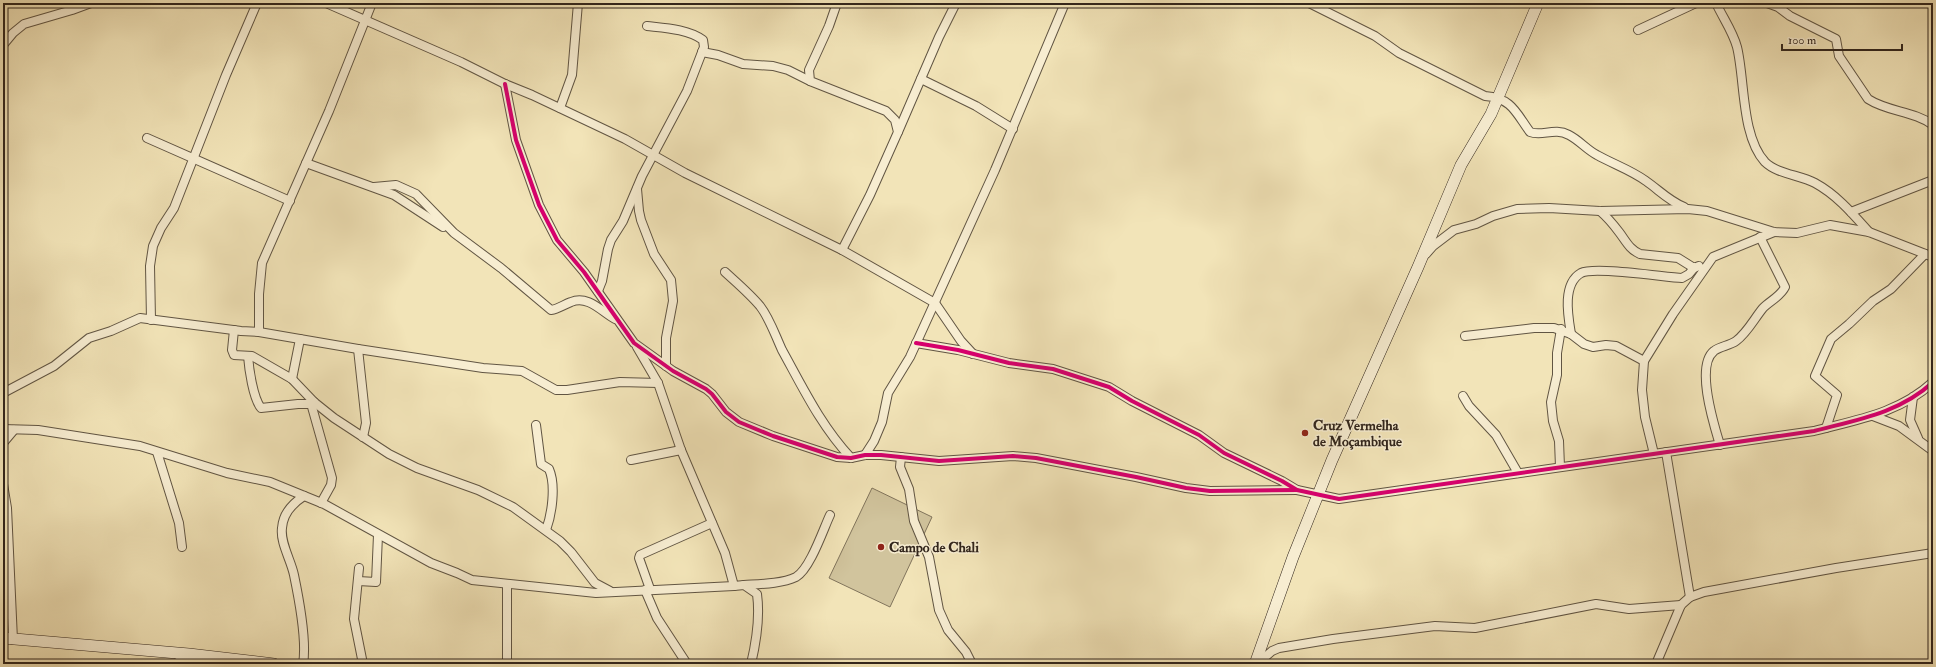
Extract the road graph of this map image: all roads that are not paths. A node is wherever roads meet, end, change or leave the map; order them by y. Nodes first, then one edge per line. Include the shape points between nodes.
1 (91, 3) edge
2 (257, 3) edge
3 (326, 3) edge
4 (372, 3) edge
5 (578, 3) edge
6 (837, 3) edge
7 (956, 3) edge
8 (1065, 3) edge
9 (1309, 3) edge
10 (1538, 3) edge
11 (1696, 3) edge
12 (1716, 3) edge
13 (1767, 3) edge
14 (365, 21) junction
15 (647, 26) dead end
16 (1638, 30) dead end
17 (3, 45) edge
18 (702, 52) junction
19 (922, 79) junction
20 (810, 80) junction
21 (505, 84) junction
22 (1497, 97) junction
23 (560, 108) junction
24 (1933, 125) edge
25 (1013, 129) junction
26 (898, 132) junction
27 (147, 138) dead end
28 (654, 155) junction
29 (192, 158) junction
30 (306, 163) junction
31 (1933, 180) edge
32 (374, 187) junction
33 (637, 188) junction
34 (290, 202) junction
35 (1688, 209) junction
36 (1600, 211) junction
37 (1851, 212) junction
38 (1774, 232) junction
39 (1869, 232) junction
40 (454, 234) junction
41 (1760, 237) junction
42 (842, 250) junction
43 (1925, 254) junction
44 (1933, 257) edge
45 (1421, 260) junction
46 (1708, 262) junction
47 (1694, 268) junction
48 (725, 272) dead end
49 (598, 291) junction
50 (935, 303) junction
51 (151, 320) junction
52 (617, 321) junction
53 (1561, 329) junction
54 (234, 330) junction
55 (259, 332) junction
56 (1571, 334) junction
57 (1465, 336) dead end
58 (300, 339) junction
59 (634, 343) junction
60 (916, 343) junction
61 (358, 349) junction
62 (974, 354) junction
63 (248, 356) junction
64 (1644, 361) junction
65 (666, 366) junction
66 (292, 379) junction
67 (1933, 382) edge
68 (658, 383) junction
69 (3, 392) edge
70 (1463, 396) dead end
71 (1913, 397) junction
72 (313, 403) junction
73 (1873, 416) junction
74 (536, 425) dead end
75 (1826, 428) junction
76 (3, 429) edge
77 (14, 430) junction
78 (363, 437) junction
79 (1920, 441) junction
80 (3, 443) edge
81 (1720, 445) junction
82 (681, 450) junction
83 (1933, 451) edge
84 (157, 452) junction
85 (1666, 452) junction
86 (1654, 454) junction
87 (865, 455) junction
88 (901, 457) junction
89 (851, 458) junction
90 (631, 460) dead end
91 (1560, 467) junction
92 (1518, 473) junction
93 (3, 484) edge
94 (1297, 490) junction
95 (1318, 494) junction
96 (304, 496) junction
97 (321, 503) junction
98 (830, 515) dead end
99 (712, 523) junction
100 (546, 530) junction
101 (378, 535) junction
102 (182, 547) dead end
103 (1933, 553) edge
104 (359, 568) dead end
105 (358, 581) junction
106 (507, 585) junction
107 (734, 586) junction
108 (744, 586) junction
109 (648, 589) junction
110 (610, 591) junction
111 (1690, 596) junction
112 (1681, 605) junction
113 (8, 639) edge
114 (189, 654) junction
115 (175, 664) edge
116 (274, 664) edge
117 (303, 664) edge
118 (363, 664) edge
119 (507, 664) edge
120 (687, 664) edge
121 (751, 664) edge
122 (972, 664) edge
123 (1256, 664) edge
124 (1656, 664) edge

1 - 17 street via 21,26
2 - 29 street
3 - 14 street
4 - 14 street
5 - 23 street via 572,75
6 - 20 street via 809,70
7 - 19 street
8 - 25 street
9 - 22 street via 1485,96
10 - 22 street
11 - 16 street
12 - 37 street via 1737,47 1750,128 1760,156 1773,167 1814,182 1827,190
13 - 24 street via 1836,39 1839,56 1868,99
14 - 21 street via 461,62
14 - 30 street
15 - 18 street via 698,36 703,40
18 - 20 street via 743,64 773,66
18 - 28 street via 687,91
19 - 25 street via 976,106
19 - 26 street
20 - 26 street via 886,111 895,120
21 - 23 street
21 - 49 street via 516,140 539,205 557,240
22 - 35 street via 1514,108 1530,132 1555,130 1568,135 1596,155 1645,180 1670,200
22 - 45 street via 1482,132 1461,165
23 - 28 street
25 - 50 street
26 - 42 street
27 - 29 street
28 - 33 street
28 - 42 street via 685,173
29 - 34 street
29 - 51 street via 174,208 153,246 150,266
30 - 32 street
30 - 34 street
31 - 37 street
32 - 40 street via 394,195
32 - 40 street via 390,185 416,194
33 - 49 street via 623,221 611,240
33 - 65 street via 641,220 654,254 671,280 673,301 666,338
34 - 55 street via 262,263
35 - 36 street
35 - 38 street via 1707,211
36 - 45 street via 1550,208 1506,211 1454,230 1433,246
36 - 47 street via 1634,252 1678,258
37 - 39 street
38 - 39 street via 1797,233 1830,225
38 - 41 street
39 - 43 street
40 - 52 street via 501,268 550,310 586,300
41 - 46 street via 1719,253
41 - 81 street via 1785,287 1742,335 1731,344 1714,350 1708,361 1706,367 1709,403
42 - 50 street
43 - 44 street
43 - 75 street via 1891,289 1873,301 1831,339 1815,376 1837,395
45 - 95 street
46 - 47 street
46 - 64 street
47 - 56 street via 1690,274 1682,278 1604,271 1580,274 1574,281 1567,301
48 - 89 street via 760,306 821,420
49 - 52 street
50 - 60 street
50 - 62 street via 961,341
51 - 54 street
51 - 69 street via 140,318 89,338 54,366
52 - 59 street
53 - 56 street
53 - 57 street via 1534,328
53 - 91 street via 1557,375 1551,402 1559,442
54 - 55 street
54 - 63 street via 232,353
55 - 58 street
56 - 64 street via 1584,344 1593,347 1606,344 1616,346
58 - 61 street
58 - 66 street
59 - 65 street
59 - 68 street
60 - 62 street
60 - 87 street via 888,393 882,422
61 - 68 street via 483,368 522,371 556,390 620,382
61 - 78 street via 366,423
62 - 94 street via 1009,363 1069,372 1109,387 1199,435 1224,453
63 - 66 street
63 - 72 street via 249,370 262,408
64 - 86 street via 1644,417
65 - 89 street via 706,389 730,417 739,422 836,457
66 - 72 street
67 - 71 street
68 - 82 street
70 - 92 street via 1496,435
71 - 73 street via 1899,407
71 - 79 street via 1910,420
72 - 78 street
72 - 97 street via 332,478
73 - 75 street
73 - 79 street via 1899,426
74 - 100 street via 541,464 549,469 551,479 551,515
75 - 81 street
76 - 77 street
77 - 80 street
77 - 84 street via 38,430 140,446
78 - 100 street via 417,468 478,490 513,507
79 - 83 street
81 - 85 street
82 - 90 street
82 - 99 street
84 - 96 street via 227,473 270,482
84 - 102 street via 179,522
85 - 86 street
85 - 111 street
86 - 91 street
87 - 88 street
87 - 89 street
88 - 94 street via 939,461 1013,456 1036,458 1210,491
88 - 122 street via 900,467 909,489 914,521 930,558 939,610 948,630 966,652
91 - 92 street
92 - 95 street via 1342,498
93 - 113 street via 7,508
94 - 95 street
95 - 123 street
96 - 97 street
96 - 117 street via 289,509 282,527 282,538 294,575 298,599 305,653
97 - 101 street
98 - 108 street via 801,573 778,582
99 - 107 street
99 - 109 street via 640,555
100 - 110 street via 571,552 595,583
101 - 105 street via 376,582
101 - 106 street via 431,563 472,580
103 - 111 street via 1836,568
104 - 105 street
105 - 118 street via 354,619
106 - 110 street via 576,592
106 - 119 street
107 - 108 street
107 - 109 street
108 - 121 street via 757,594 758,602
109 - 110 street
109 - 120 street via 657,618
111 - 112 street
112 - 123 street via 1629,609 1596,604 1475,628 1435,626 1333,639 1279,648
112 - 124 street
113 - 114 street
114 - 115 street
114 - 116 street

